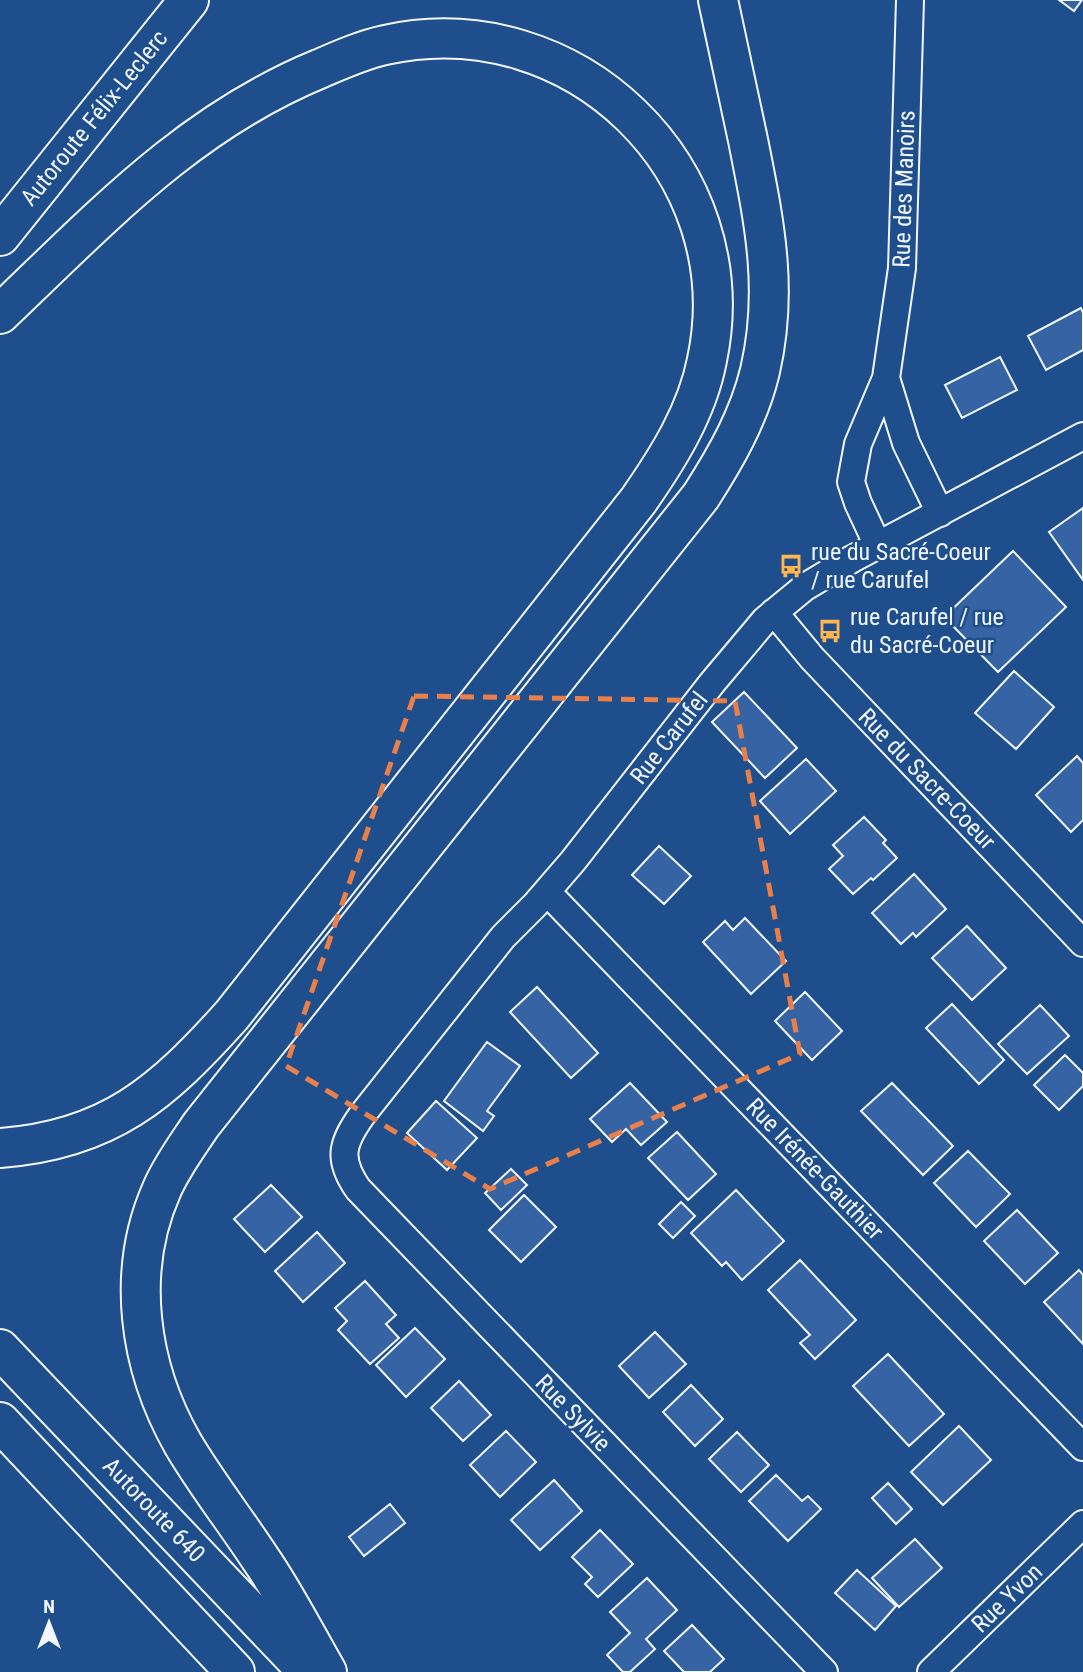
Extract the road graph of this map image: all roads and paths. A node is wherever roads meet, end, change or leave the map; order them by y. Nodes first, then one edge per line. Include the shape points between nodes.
1 (189, 0) edge
2 (719, 0) edge
3 (910, 0) edge
4 (0, 236) edge
5 (0, 314) edge
6 (886, 378) junction
7 (1083, 436) edge
8 (940, 513) junction
9 (878, 546) junction
10 (774, 612) junction
11 (547, 892) junction
12 (1083, 943) edge
13 (345, 1143) joint
14 (0, 1148) edge
15 (0, 1349) edge
16 (0, 1422) edge
17 (1083, 1447) edge
18 (1083, 1524) edge
19 (235, 1672) edge
20 (307, 1672) edge
21 (327, 1672) edge
22 (824, 1672) edge
23 (931, 1672) edge

1 - 4 highway, Autoroute Félix-Leclerc
2 - 21 highway via 769,252 765,348 738,431 688,514 201,1125 162,1189 147,1239 142,1286 144,1340 159,1395 198,1468 262,1560
3 - 6 street, Rue des Manoirs via 902,268
5 - 14 highway via 127,192 238,110 291,80 359,53 435,39 490,43 540,57 587,80 635,116 670,160 697,214 713,302 700,386 659,470 232,1015 173,1077 124,1113 77,1135
6 - 8 street, Rue des Manoirs via 906,443
6 - 9 street, Rue des Manoirs via 859,444 851,482
7 - 8 street, Rue Carufel
8 - 9 street, Rue Carufel
9 - 10 street, Rue Carufel via 805,587
10 - 11 street, Rue Carufel via 744,643
10 - 12 street, Rue du Sacre-Coeur via 812,658
11 - 13 street, Rue Carufel via 503,937 362,1115
11 - 17 street, Rue Irénée-Gauthier
13 - 22 street, Rue Sylvie via 347,1169 358,1189
15 - 20 highway, Autoroute 640
16 - 19 highway
18 - 23 street, Rue Yvon

